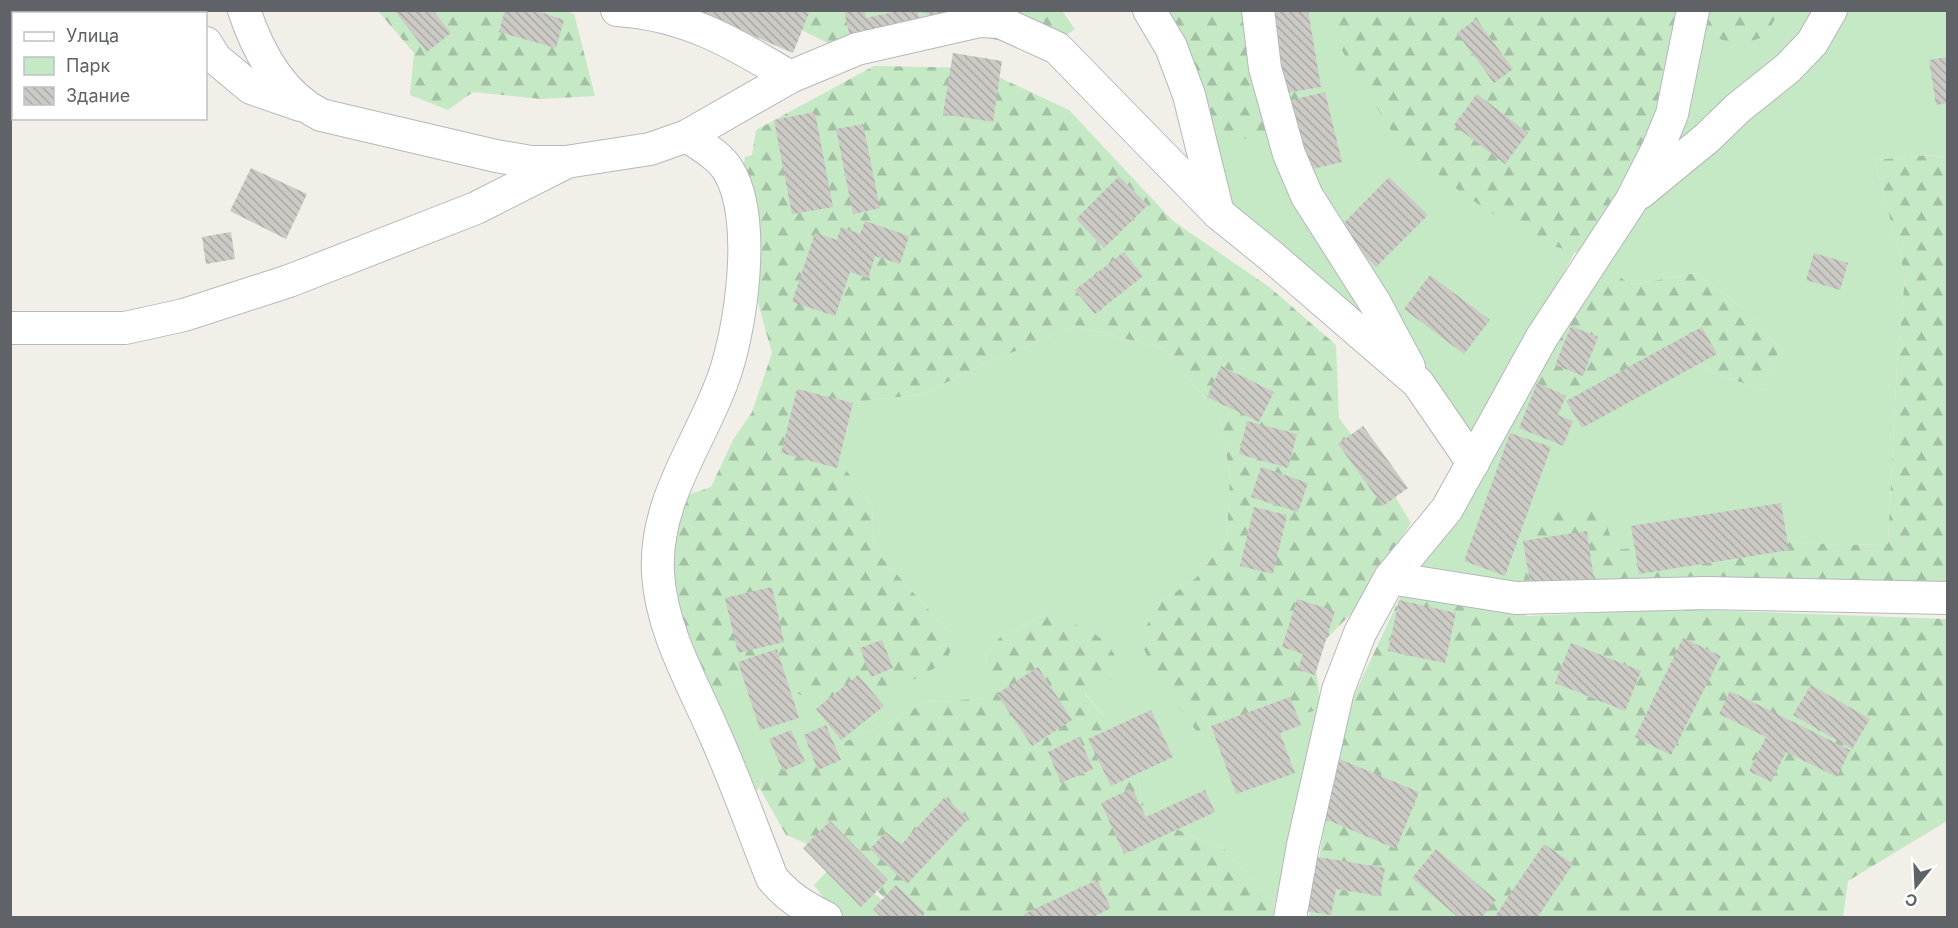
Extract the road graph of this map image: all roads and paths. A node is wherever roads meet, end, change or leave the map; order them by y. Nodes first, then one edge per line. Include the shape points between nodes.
1 (244, 10) edge
2 (618, 10) edge
3 (1149, 10) edge
4 (1258, 10) edge
5 (1693, 10) edge
6 (1831, 10) edge
7 (207, 46) edge
8 (790, 77) junction
9 (305, 107) junction
10 (687, 135) junction
11 (566, 162) junction
12 (1631, 201) junction
13 (1218, 213) junction
14 (10, 328) edge
15 (1418, 382) junction
16 (1473, 463) junction
17 (1390, 579) junction
18 (1947, 598) edge
19 (826, 918) edge
20 (1290, 918) edge

1 - 9 street via 261,51
2 - 8 street via 683,22 744,49
3 - 13 street via 1170,47 1189,95
4 - 15 street via 1264,68 1289,154 1307,196 1375,303
5 - 12 street via 1672,114
6 - 12 street via 1812,43 1788,68
7 - 9 street via 215,58 251,88
8 - 10 street
8 - 13 street via 858,49 980,21 1000,22 1057,48
9 - 11 street via 321,115 496,156
10 - 11 street via 650,148
10 - 19 street via 720,159 735,181 746,238 744,274 722,382 672,492 660,529 658,573 666,618 772,878 785,894
11 - 14 street via 476,208 289,281 184,315 125,328
12 - 16 street via 1542,337
13 - 15 street
15 - 16 street
16 - 17 street via 1447,509
17 - 18 street via 1516,598 1706,593
17 - 20 street via 1360,633 1338,690

